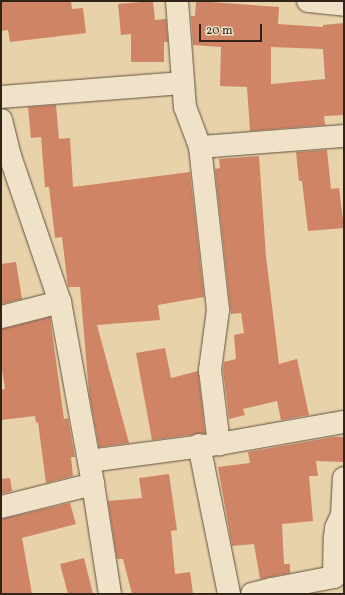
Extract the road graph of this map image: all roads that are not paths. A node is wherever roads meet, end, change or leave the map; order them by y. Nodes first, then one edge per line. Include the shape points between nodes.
1 (177, 1) edge
2 (308, 1) edge
3 (343, 4) edge
4 (181, 83) junction
5 (1, 97) edge
6 (1, 120) edge
7 (344, 136) edge
8 (200, 147) junction
9 (60, 302) junction
10 (1, 317) edge
11 (344, 422) edge
12 (209, 445) junction
13 (89, 461) junction
14 (344, 478) edge
15 (93, 484) junction
16 (1, 507) edge
17 (266, 592) edge
18 (110, 594) edge
19 (229, 594) edge

1 - 4 street
2 - 3 street
4 - 5 street
4 - 8 street via 185,107
6 - 9 street
7 - 8 street
8 - 12 street via 218,310 210,370
9 - 10 street
9 - 13 street
11 - 12 street
12 - 13 street
12 - 19 street
13 - 15 street
14 - 17 street via 342,515 336,528 334,577
15 - 16 street
15 - 18 street

